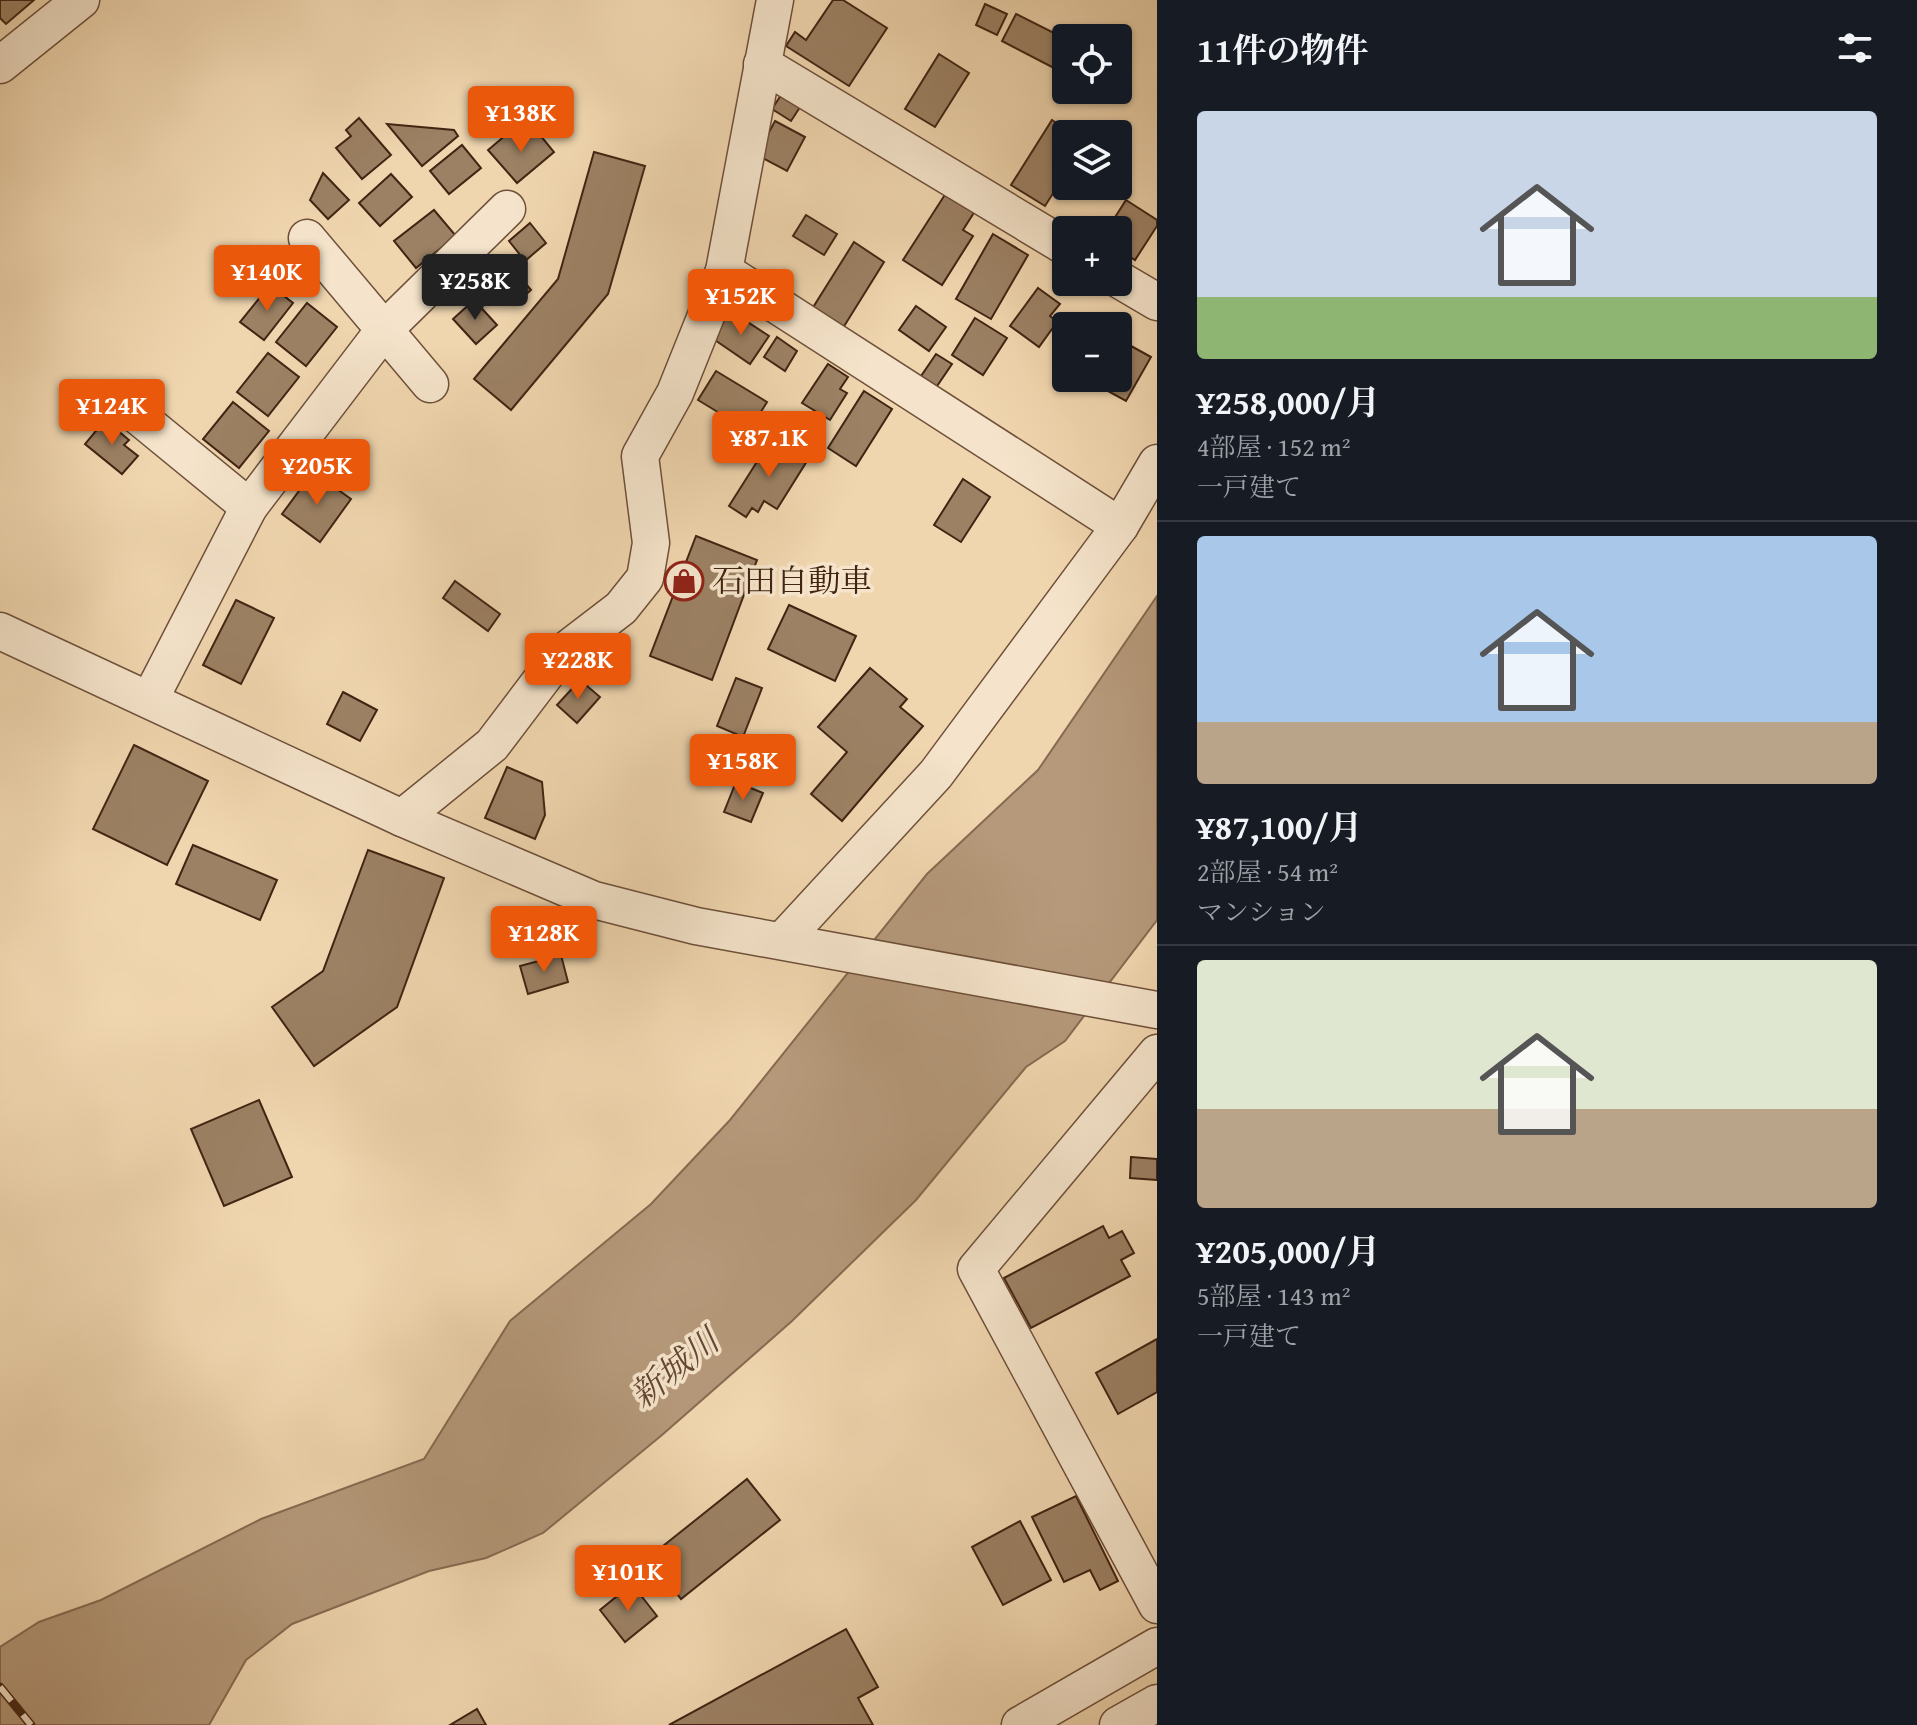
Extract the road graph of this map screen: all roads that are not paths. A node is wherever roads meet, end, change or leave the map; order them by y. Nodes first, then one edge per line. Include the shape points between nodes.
1 (81, 0) edge
2 (775, 0) edge
3 (762, 64) junction
4 (0, 65) edge
5 (507, 209) dead end
6 (307, 238) dead end
7 (1052, 239) edge
8 (724, 271) junction
9 (1132, 287) edge
10 (1157, 302) edge
11 (384, 330) junction
12 (430, 384) dead end
13 (127, 407) dead end
14 (1157, 463) edge
15 (249, 507) junction
16 (1120, 526) junction
17 (0, 631) edge
18 (150, 699) junction
19 (402, 818) junction
20 (790, 943) junction
21 (1147, 1009) edge
22 (1157, 1053) edge
23 (1157, 1605) edge
24 (1157, 1646) edge
25 (1157, 1703) edge
26 (1020, 1725) edge
27 (1118, 1725) edge

1 - 4 street
2 - 3 street
3 - 7 street
3 - 8 street
5 - 11 street
6 - 11 street
8 - 16 street
8 - 19 street via 675,393 640,456 651,543 645,578 621,608 561,654 492,745
9 - 10 street
11 - 12 street
11 - 15 street
13 - 15 street
14 - 16 street
15 - 18 street
16 - 20 street via 936,774
17 - 18 street
18 - 19 street
19 - 20 street via 594,900
20 - 21 street
22 - 23 street via 976,1269
24 - 26 street
25 - 27 street

